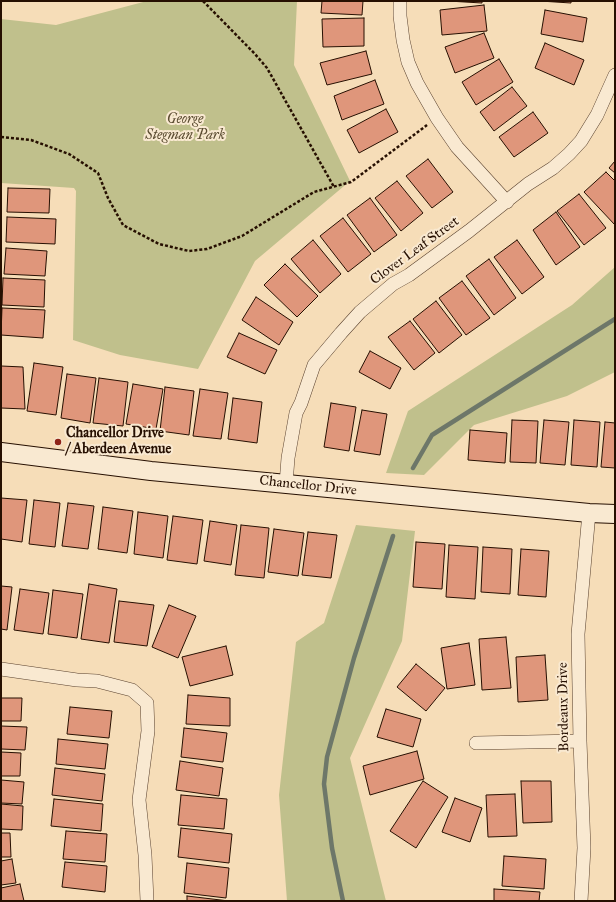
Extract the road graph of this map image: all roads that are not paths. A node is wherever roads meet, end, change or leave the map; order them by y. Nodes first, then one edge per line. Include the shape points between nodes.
1 (400, 1) edge
2 (615, 75) edge
3 (507, 202) junction
4 (1, 452) edge
5 (286, 484) junction
6 (589, 514) junction
7 (615, 514) edge
8 (1, 669) edge
9 (580, 741) junction
10 (476, 743) dead end
11 (147, 901) edge
12 (581, 901) edge

1 - 3 street via 403,40 408,62 417,83 436,118 457,147
2 - 3 street, Clover Leaf Street via 597,115 581,141 553,168
3 - 5 street, Clover Leaf Street via 378,296 360,312 314,365 296,413
4 - 5 street, Chancellor Drive via 151,471
5 - 6 street, Chancellor Drive
6 - 7 street, Chancellor Drive
6 - 9 street, Bordeaux Drive via 578,634
8 - 11 street via 97,681 132,690 147,703 148,731 139,800
9 - 10 street
9 - 12 street, Bordeaux Drive via 584,848

